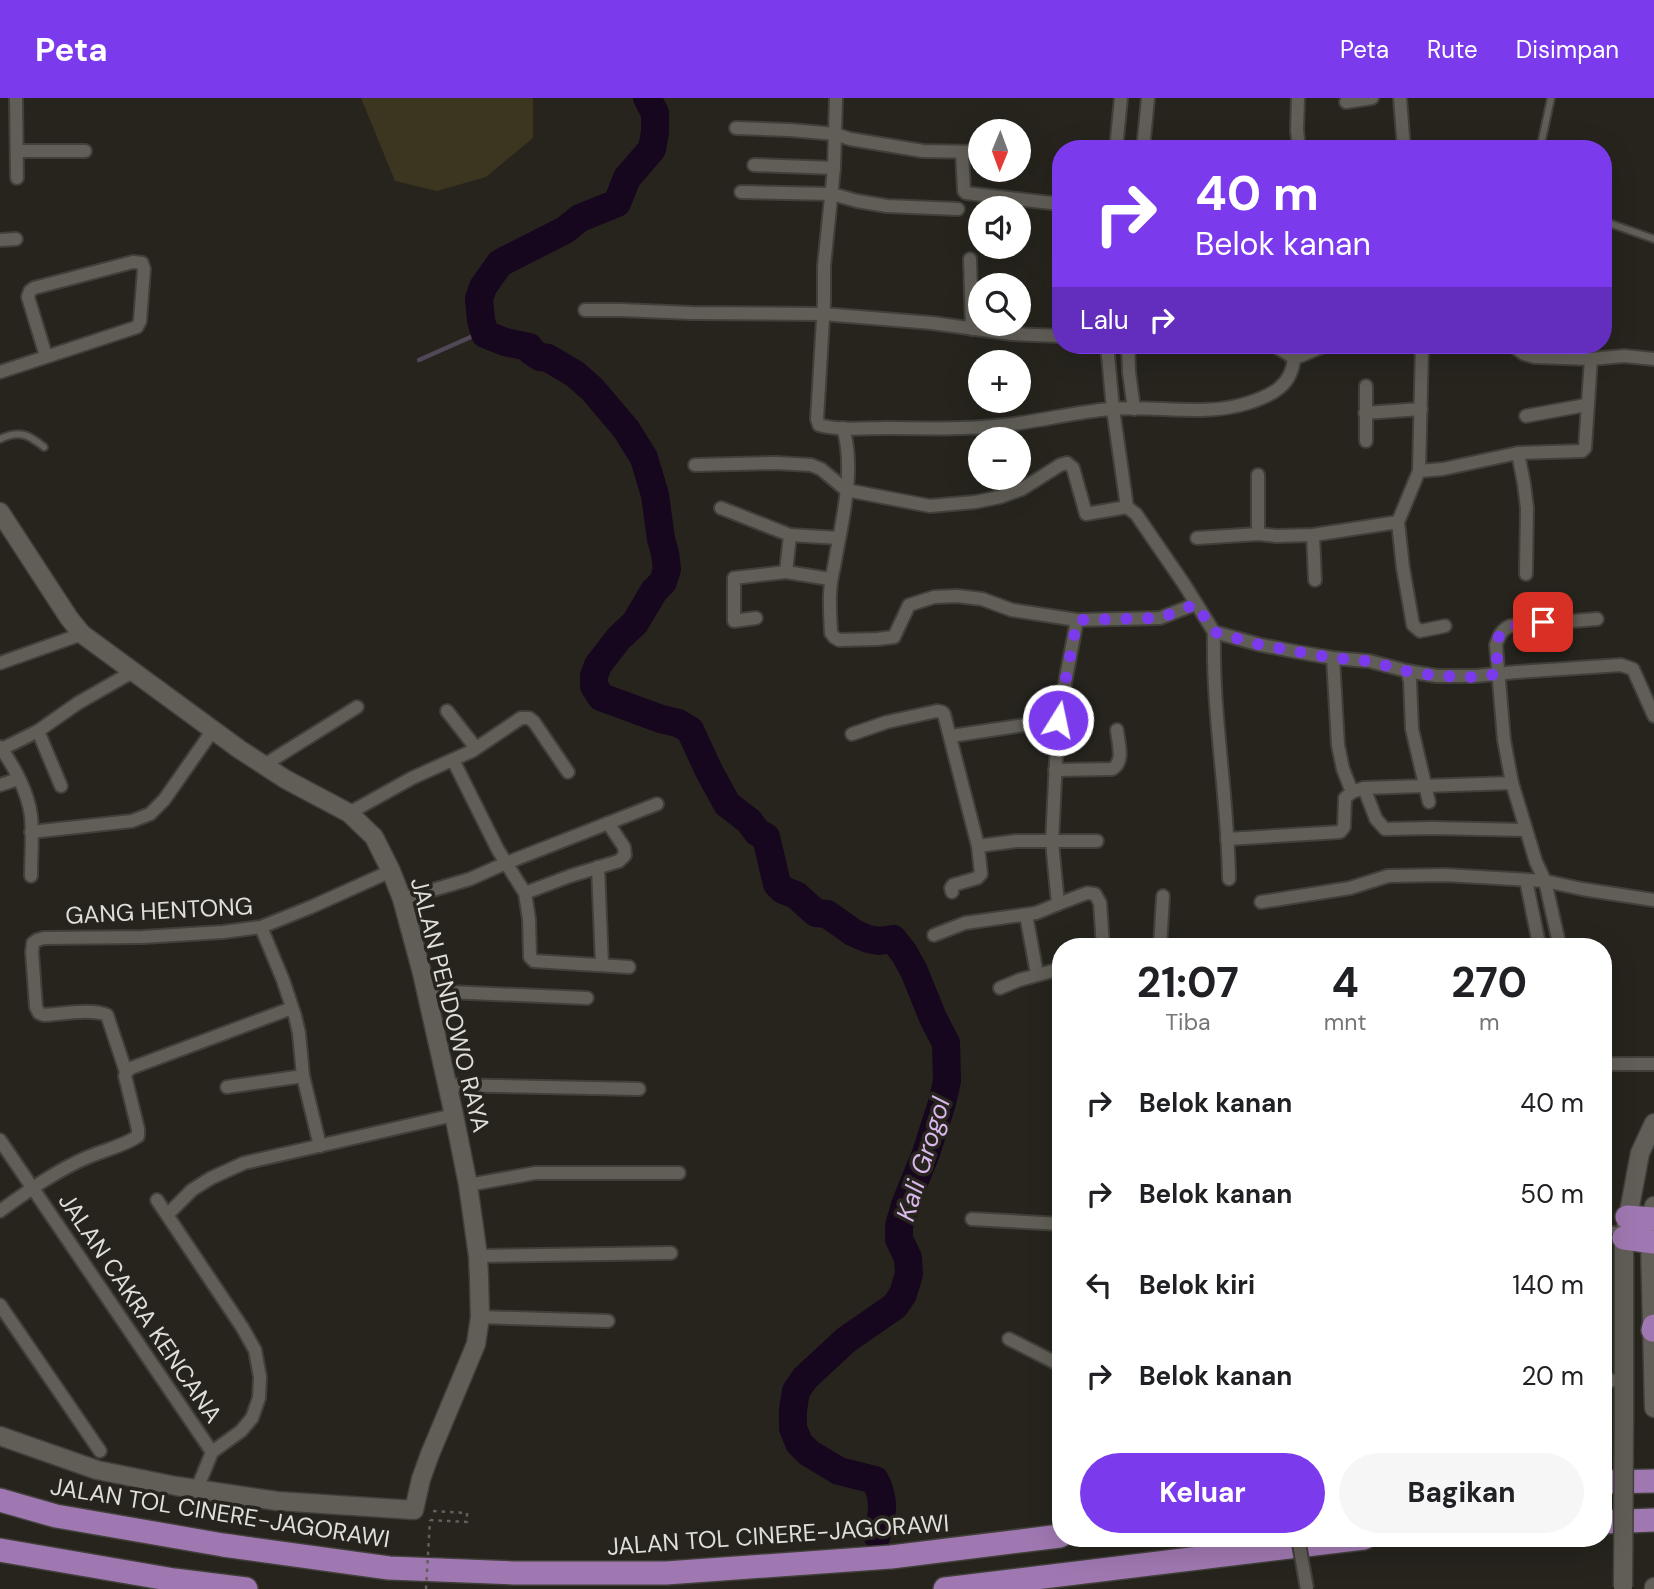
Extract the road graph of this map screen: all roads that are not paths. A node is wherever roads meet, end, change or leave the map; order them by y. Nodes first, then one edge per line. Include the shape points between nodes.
1 (16, 98) edge
2 (836, 98) edge
3 (1121, 98) edge
4 (1148, 98) edge
5 (1298, 98) edge
6 (1372, 98) edge
7 (1400, 98) edge
8 (1551, 98) edge
9 (1346, 102) dead end
10 (736, 128) dead end
11 (835, 134) junction
12 (1117, 140) edge
13 (1144, 140) edge
14 (1298, 140) edge
15 (1403, 140) edge
16 (1542, 140) edge
17 (18, 151) junction
18 (85, 151) dead end
19 (962, 152) junction
20 (968, 152) edge
21 (754, 165) dead end
22 (834, 168) junction
23 (17, 178) dead end
24 (741, 192) dead end
25 (832, 194) junction
26 (1052, 203) edge
27 (958, 209) dead end
28 (1612, 224) edge
29 (16, 239) dead end
30 (1654, 239) edge
31 (0, 240) edge
32 (970, 259) dead end
33 (970, 273) edge
34 (585, 310) dead end
35 (823, 314) junction
36 (968, 328) edge
37 (1031, 335) edge
38 (1052, 336) edge
39 (1108, 354) edge
40 (1128, 354) edge
41 (1288, 354) edge
42 (1305, 354) edge
43 (1422, 354) edge
44 (1524, 354) edge
45 (46, 356) junction
46 (1294, 358) junction
47 (1591, 359) junction
48 (1654, 359) edge
49 (0, 372) edge
50 (1366, 386) dead end
51 (1586, 405) junction
52 (1112, 409) junction
53 (1134, 409) junction
54 (1421, 410) junction
55 (1365, 413) junction
56 (1526, 416) dead end
57 (843, 428) junction
58 (0, 439) edge
59 (1366, 441) dead end
60 (44, 447) dead end
61 (1518, 453) junction
62 (695, 465) dead end
63 (1419, 471) junction
64 (1258, 475) dead end
65 (846, 490) junction
66 (1127, 507) junction
67 (721, 508) dead end
68 (0, 512) edge
69 (1398, 522) junction
70 (1258, 534) junction
71 (790, 535) junction
72 (1313, 535) junction
73 (839, 538) junction
74 (1197, 538) dead end
75 (786, 572) junction
76 (1526, 574) dead end
77 (831, 579) junction
78 (1315, 580) dead end
79 (1196, 604) junction
80 (756, 618) dead end
81 (1597, 619) dead end
82 (1077, 620) junction
83 (1446, 626) dead end
84 (1214, 632) junction
85 (82, 634) junction
86 (1333, 658) junction
87 (0, 663) edge
88 (134, 671) junction
89 (1406, 671) junction
90 (1498, 674) junction
91 (357, 708) dead end
92 (447, 711) dead end
93 (1654, 716) edge
94 (1058, 720) junction
95 (213, 730) junction
96 (1117, 730) dead end
97 (38, 731) junction
98 (852, 734) dead end
99 (951, 737) junction
100 (476, 748) junction
101 (1, 749) edge
102 (453, 760) junction
103 (264, 765) junction
104 (1055, 770) junction
105 (568, 772) dead end
106 (18, 779) junction
107 (1512, 783) junction
108 (0, 785) edge
109 (1426, 785) junction
110 (61, 786) dead end
111 (1358, 790) junction
112 (1429, 802) dead end
113 (657, 804) dead end
114 (349, 813) junction
115 (608, 823) junction
116 (1526, 830) junction
117 (31, 832) junction
118 (1227, 839) junction
119 (1097, 841) dead end
120 (1052, 842) junction
121 (978, 846) junction
122 (506, 863) junction
123 (598, 867) junction
124 (391, 871) junction
125 (31, 876) dead end
126 (1229, 879) dead end
127 (1527, 880) junction
128 (1545, 881) junction
129 (951, 892) dead end
130 (525, 893) junction
131 (1163, 896) dead end
132 (402, 899) junction
133 (1654, 900) edge
134 (1261, 902) dead end
135 (1058, 904) junction
136 (1026, 915) junction
137 (261, 927) junction
138 (934, 935) dead end
139 (1102, 938) edge
140 (1161, 938) edge
141 (1538, 938) edge
142 (1558, 938) edge
143 (602, 965) junction
144 (629, 967) dead end
145 (1052, 971) edge
146 (1037, 974) junction
147 (1000, 988) dead end
148 (426, 991) junction
149 (587, 998) dead end
150 (292, 1008) junction
151 (1612, 1064) edge
152 (1654, 1064) edge
153 (126, 1072) junction
154 (303, 1076) junction
155 (447, 1085) junction
156 (227, 1087) dead end
157 (639, 1089) dead end
158 (454, 1115) junction
159 (1654, 1124) edge
160 (0, 1140) edge
161 (320, 1146) junction
162 (679, 1173) dead end
163 (468, 1185) junction
164 (33, 1187) junction
165 (157, 1200) dead end
166 (0, 1210) edge
167 (168, 1214) junction
168 (972, 1219) dead end
169 (1052, 1224) edge
170 (1652, 1225) edge
171 (1620, 1229) edge
172 (671, 1253) dead end
173 (478, 1256) junction
174 (0, 1305) edge
175 (480, 1317) junction
176 (608, 1321) dead end
177 (1653, 1328) edge
178 (1009, 1339) dead end
179 (1052, 1361) edge
180 (1623, 1380) junction
181 (1612, 1381) edge
182 (1654, 1408) edge
183 (0, 1436) edge
184 (100, 1451) dead end
185 (212, 1452) junction
186 (1654, 1481) edge
187 (1612, 1482) edge
188 (197, 1489) junction
189 (0, 1500) edge
190 (1654, 1520) edge
191 (1612, 1522) edge
192 (1052, 1537) edge
193 (0, 1541) edge
194 (1290, 1547) edge
195 (1299, 1547) edge
196 (0, 1550) edge
197 (80, 1563) junction
198 (1623, 1588) edge
199 (246, 1589) edge
200 (945, 1589) edge
201 (1307, 1589) edge

1 - 17 street
2 - 11 street
3 - 12 street
4 - 13 street
5 - 14 street
6 - 9 street
7 - 15 street
8 - 16 lane
10 - 11 street
11 - 19 street via 923,151
11 - 22 street
17 - 18 street
17 - 23 street
19 - 20 street
19 - 26 street via 966,193
21 - 22 street
22 - 25 street
24 - 25 street
25 - 27 street via 887,206
25 - 35 street
28 - 30 lane
29 - 31 street
32 - 33 street
34 - 35 street
35 - 36 street
35 - 57 street via 817,419 819,425
37 - 38 street
39 - 52 street
40 - 53 street
41 - 46 street
42 - 46 street
43 - 54 street
44 - 47 street
45 - 45 street via 137,327 142,263 30,291
45 - 49 street
46 - 53 street via 1287,381 1278,389 1236,407
47 - 48 street
47 - 51 street
50 - 55 street
51 - 56 street
51 - 61 street via 1582,451
52 - 53 street
52 - 57 street via 975,428
52 - 66 street
54 - 55 street
54 - 63 street
55 - 59 street
57 - 65 street
58 - 60 lane via 17,433
61 - 63 street
61 - 76 street via 1527,508
62 - 65 street via 811,465
63 - 69 street
64 - 70 street
65 - 66 street via 930,506 975,502 1023,489 1067,463 1073,468 1086,514
65 - 73 street
66 - 79 street
67 - 71 street
68 - 85 street, JALAN PENDOWO RAYA
69 - 72 street
69 - 83 street via 1413,625 1422,631
70 - 72 street
70 - 74 street
71 - 73 street
71 - 75 street
72 - 78 street
73 - 77 street
75 - 77 street
75 - 80 street via 733,579 734,621
77 - 82 street via 831,633 839,640 894,637 909,605 933,597 982,599 1013,610
79 - 82 street via 1160,618
79 - 84 street
81 - 90 street via 1504,628 1496,645
82 - 94 street
84 - 86 street
84 - 118 street
85 - 87 street
85 - 88 street, JALAN PENDOWO RAYA
86 - 89 street
86 - 111 street via 1338,745 1343,769
88 - 95 street, JALAN PENDOWO RAYA
88 - 97 street
89 - 90 street via 1457,677
89 - 109 street via 1412,729
90 - 93 street via 1621,665 1633,669
90 - 107 street
91 - 103 street
92 - 100 street
94 - 99 street
94 - 104 street
95 - 103 street, JALAN PENDOWO RAYA
95 - 117 street via 150,814 132,821
96 - 104 street via 1120,761 1116,768
97 - 101 street
97 - 110 street
98 - 99 street via 939,711
99 - 121 street
100 - 102 street
100 - 105 street via 521,718 529,718
101 - 106 street
102 - 114 street
102 - 122 street
103 - 114 street, JALAN PENDOWO RAYA
104 - 120 street
106 - 108 street
106 - 117 street via 31,815
107 - 109 street
107 - 116 street
109 - 111 street
109 - 112 street
111 - 116 street via 1385,829
111 - 118 street via 1345,798 1340,832
113 - 115 street
114 - 124 street, JALAN PENDOWO RAYA via 373,837
115 - 122 street
115 - 123 street via 625,855
116 - 128 street
117 - 125 street
118 - 126 street
119 - 120 street
120 - 121 street
120 - 135 street
121 - 129 street via 981,874 953,885
122 - 130 street
122 - 132 street
123 - 130 street
123 - 143 street
124 - 132 street, JALAN PENDOWO RAYA
124 - 137 street, GANG HENTONG
127 - 128 street
127 - 134 street via 1388,876 1350,888
127 - 141 street
128 - 133 street
128 - 142 street
130 - 143 street via 534,961
131 - 140 street
132 - 148 street, JALAN PENDOWO RAYA
135 - 136 street
135 - 139 street via 1095,894
136 - 138 street via 965,923
136 - 146 street
137 - 150 street
137 - 153 street, GANG HENTONG via 143,937 44,938 33,943 38,1013 107,1016
143 - 144 street
145 - 146 street
146 - 147 street
148 - 149 street
148 - 155 street, JALAN PENDOWO RAYA
150 - 153 street
150 - 154 street
151 - 152 street
153 - 164 street via 138,1136 86,1157
154 - 156 street
154 - 161 street
155 - 157 street
155 - 158 street, JALAN PENDOWO RAYA
158 - 161 street
158 - 163 street, JALAN PENDOWO RAYA
159 - 171 street via 1640,1153
160 - 164 street, JALAN CAKRA KENCANA
161 - 167 street via 244,1163 192,1190
162 - 163 street via 535,1172
163 - 173 street, JALAN PENDOWO RAYA
164 - 166 street
164 - 185 street, JALAN CAKRA KENCANA
165 - 167 street
167 - 185 street via 255,1350 260,1377 252,1418
168 - 169 street
170 - 171 highway
170 - 177 street
171 - 180 street
172 - 173 street
173 - 175 street, JALAN PENDOWO RAYA
174 - 184 street
175 - 176 street
175 - 188 street, JALAN PENDOWO RAYA via 477,1344 430,1454 414,1510 277,1501
177 - 182 street
178 - 179 street
180 - 181 street
180 - 198 street, bridge
183 - 188 street via 97,1470
185 - 188 street
186 - 187 highway
189 - 192 highway, JALAN TOL CINERE-JAGORAWI via 56,1516 223,1545 389,1568 514,1573 666,1573 891,1557
190 - 191 highway
193 - 197 highway
194 - 200 highway
195 - 201 street, bridge
196 - 197 highway
197 - 199 highway

